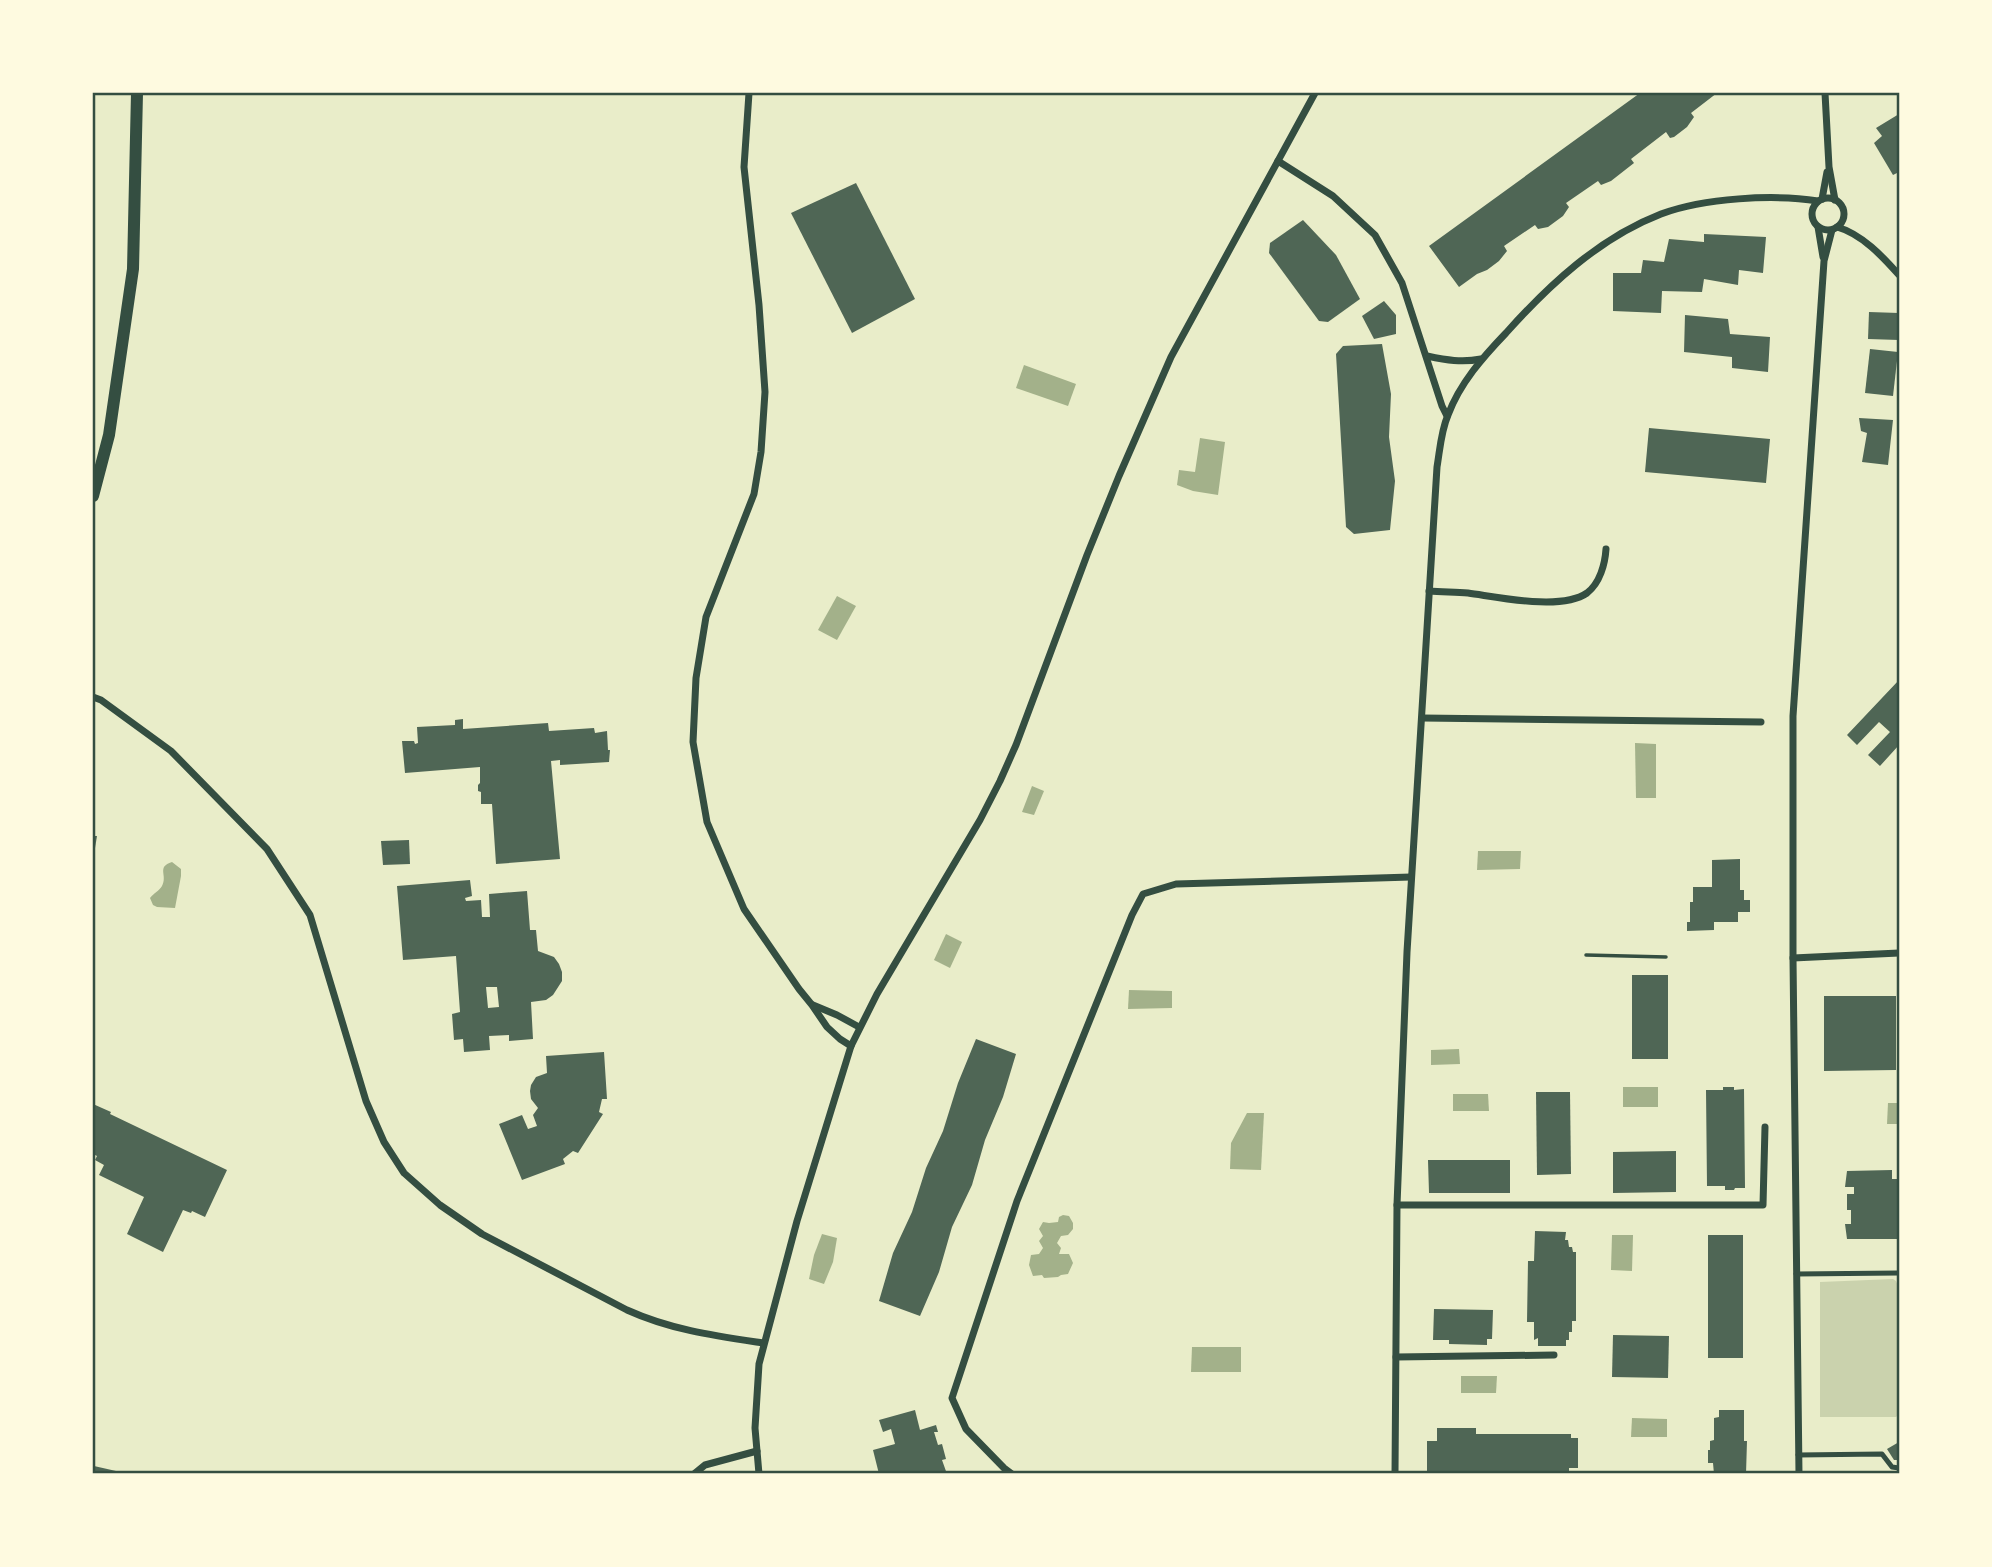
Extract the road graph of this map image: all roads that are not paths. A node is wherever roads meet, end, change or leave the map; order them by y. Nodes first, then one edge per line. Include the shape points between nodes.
1 (137, 93) edge
2 (749, 93) edge
3 (1315, 93) edge
4 (1825, 93) edge
5 (1278, 161) junction
6 (1829, 167) junction
7 (1820, 200) junction
8 (1835, 200) junction
9 (1818, 227) junction
10 (1835, 228) junction
11 (1824, 261) junction
12 (1899, 275) edge
13 (1427, 356) junction
14 (1482, 359) junction
15 (1447, 416) junction
16 (97, 470) edge
17 (93, 496) edge
18 (1606, 549) dead end
19 (1429, 591) junction
20 (93, 697) edge
21 (1422, 718) junction
22 (1761, 722) dead end
23 (1411, 877) junction
24 (1899, 953) edge
25 (1793, 958) junction
26 (812, 1005) junction
27 (859, 1027) junction
28 (851, 1046) junction
29 (1765, 1127) dead end
30 (1397, 1205) junction
31 (1899, 1273) edge
32 (1797, 1274) junction
33 (763, 1343) junction
34 (1554, 1355) dead end
35 (1396, 1357) junction
36 (757, 1451) junction
37 (1798, 1455) junction
38 (1899, 1468) edge
39 (694, 1474) edge
40 (759, 1474) edge
41 (1012, 1474) edge
42 (1395, 1474) edge
43 (1799, 1474) edge

1 - 16 street via 134,269 109,435
2 - 26 street via 744,167 765,392 761,452 754,494 706,617 696,678 693,742 707,822 744,909
3 - 5 street
4 - 6 street
5 - 13 street via 1333,196 1375,235 1402,283
5 - 27 street via 1171,357 1096,533 1000,781
6 - 7 street
6 - 8 street
7 - 8 street
7 - 9 street via 1812,216
7 - 14 street via 1752,197 1662,214 1604,243 1570,270
8 - 10 street via 1844,213
9 - 10 street
9 - 11 street
10 - 11 street
10 - 12 street via 1861,240
11 - 25 street via 1793,716
13 - 14 street via 1451,361
13 - 15 street
14 - 15 street
15 - 19 street via 1437,467
16 - 17 street
18 - 19 street via 1606,561 1594,587 1567,601
19 - 21 street
20 - 33 street via 171,751 267,849 310,915 366,1101 404,1173 461,1221 494,1241 651,1321
21 - 22 street
21 - 23 street
23 - 30 street
23 - 41 street via 1177,884 1143,894 1017,1201 952,1398 966,1429
24 - 25 street
25 - 32 street
26 - 27 street
26 - 28 street via 827,1027
27 - 28 street
28 - 33 street
29 - 30 street via 1763,1205
30 - 35 street
31 - 32 lane
32 - 37 street
33 - 36 street via 756,1390
34 - 35 street
35 - 42 street
36 - 39 street via 705,1465
36 - 40 street
37 - 38 lane via 1882,1454 1892,1467
37 - 43 street

